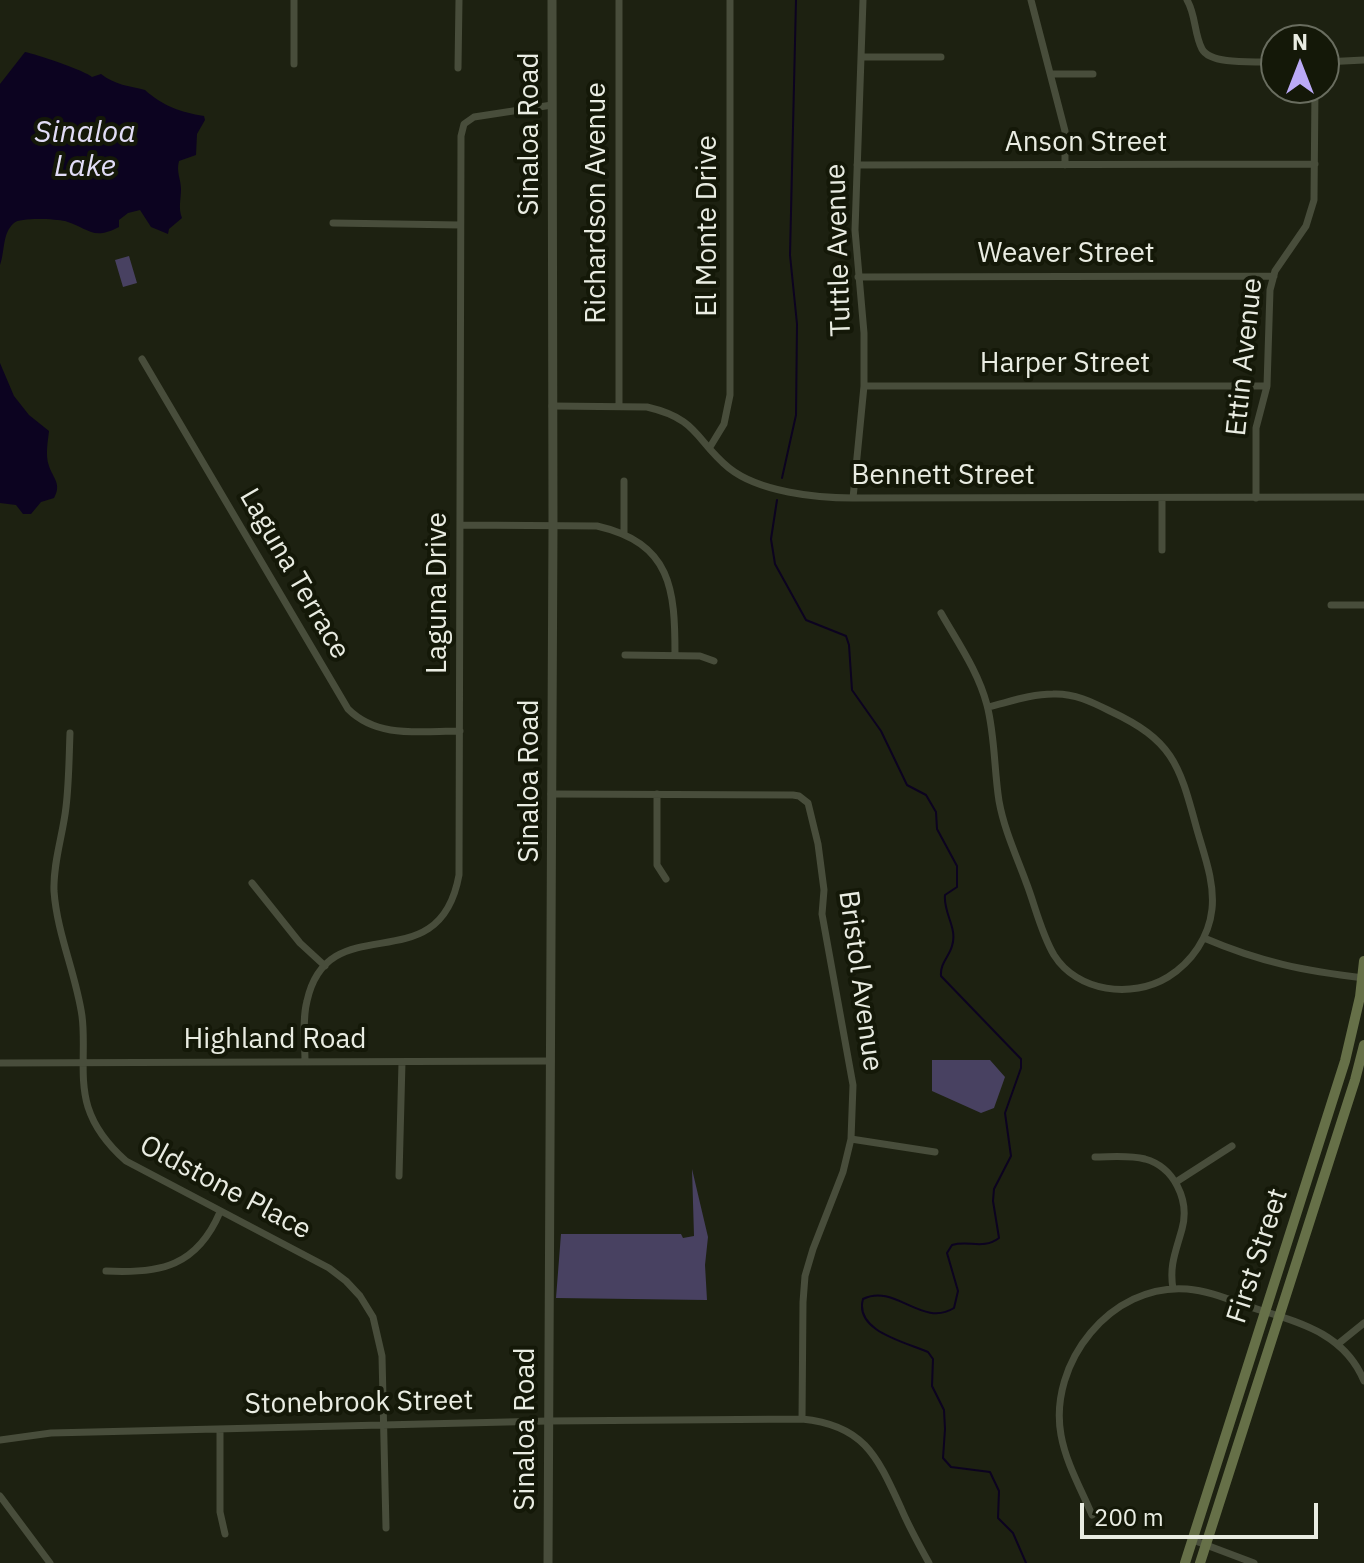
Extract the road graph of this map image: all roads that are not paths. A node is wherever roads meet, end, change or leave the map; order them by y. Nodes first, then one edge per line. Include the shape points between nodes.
1 (294, 0) edge
2 (459, 0) edge
3 (552, 0) edge
4 (619, 0) edge
5 (730, 0) edge
6 (863, 0) edge
7 (1031, 0) edge
8 (1187, 0) edge
9 (861, 57) junction
10 (941, 57) dead end
11 (1364, 60) edge
12 (1340, 61) edge
13 (1260, 62) edge
14 (294, 64) dead end
15 (458, 68) dead end
16 (1051, 74) junction
17 (1093, 74) dead end
18 (1315, 104) edge
19 (552, 105) junction
20 (1315, 164) junction
21 (857, 165) junction
22 (1065, 165) junction
23 (333, 223) dead end
24 (460, 225) junction
25 (1274, 276) junction
26 (858, 277) junction
27 (142, 359) dead end
28 (864, 386) junction
29 (1267, 386) junction
30 (552, 406) junction
31 (619, 406) junction
32 (710, 447) junction
33 (624, 481) dead end
34 (1364, 497) edge
35 (853, 498) junction
36 (1162, 498) junction
37 (1256, 498) junction
38 (460, 525) junction
39 (553, 525) junction
40 (624, 534) junction
41 (1162, 550) dead end
42 (1331, 605) dead end
43 (1364, 605) edge
44 (941, 613) dead end
45 (625, 655) dead end
46 (675, 655) junction
47 (714, 661) dead end
48 (988, 707) junction
49 (460, 731) junction
50 (70, 733) dead end
51 (551, 794) junction
52 (657, 794) junction
53 (666, 879) dead end
54 (252, 883) dead end
55 (1204, 938) junction
56 (1364, 961) edge
57 (325, 966) junction
58 (1363, 978) edge
59 (1364, 1045) edge
60 (551, 1061) junction
61 (305, 1062) junction
62 (402, 1062) junction
63 (0, 1063) edge
64 (83, 1063) junction
65 (851, 1139) junction
66 (1232, 1146) dead end
67 (935, 1152) dead end
68 (1095, 1157) dead end
69 (399, 1176) dead end
70 (1176, 1182) junction
71 (220, 1212) junction
72 (106, 1271) dead end
73 (1173, 1289) junction
74 (1266, 1312) junction
75 (1280, 1316) junction
76 (1364, 1323) edge
77 (1338, 1344) junction
78 (1364, 1381) edge
79 (802, 1419) junction
80 (548, 1421) junction
81 (383, 1425) junction
82 (220, 1429) junction
83 (0, 1440) edge
84 (0, 1496) edge
85 (1092, 1515) dead end
86 (386, 1528) dead end
87 (225, 1534) dead end
88 (1193, 1540) junction
89 (1206, 1544) junction
90 (50, 1563) edge
91 (548, 1563) edge
92 (929, 1563) edge
93 (1185, 1563) edge
94 (1200, 1563) edge
95 (1254, 1563) edge

1 - 14 street
2 - 15 street
3 - 19 street, Sinaloa Road
4 - 31 street, Richardson Avenue
5 - 32 street, El Monte Drive via 730,395 724,424
6 - 9 street, Tuttle Avenue
7 - 16 street
8 - 13 street via 1201,48 1210,57
9 - 10 street
9 - 21 street, Tuttle Avenue
11 - 12 street
16 - 17 street
16 - 22 street via 1065,131
18 - 20 street, Ettin Avenue
19 - 24 street, Laguna Drive via 499,111 464,124
19 - 30 street, Sinaloa Road
20 - 22 street, Anson Street
20 - 25 street, Ettin Avenue via 1311,213
21 - 22 street, Anson Street
21 - 26 street, Tuttle Avenue
23 - 24 street
24 - 38 street, Laguna Drive
25 - 26 street, Weaver Street
25 - 29 street, Ettin Avenue via 1268,305
26 - 28 street, Tuttle Avenue
27 - 49 street, Laguna Terrace via 348,709 385,730
28 - 29 street, Harper Street
28 - 35 street, Tuttle Avenue
29 - 37 street, Ettin Avenue via 1256,428
30 - 31 street, Bennett Street
30 - 39 street, Sinaloa Road
31 - 32 street, Bennett Street via 671,414
32 - 35 street, Bennett Street via 730,469 756,483 811,496
33 - 40 street
34 - 37 street, Bennett Street
35 - 36 street, Bennett Street
36 - 37 street, Bennett Street
36 - 41 street
38 - 39 street
38 - 49 street, Laguna Drive
39 - 40 street via 597,526
39 - 51 street, Sinaloa Road
40 - 46 street via 650,553 668,580 675,606
42 - 43 street
44 - 48 street via 974,669
45 - 46 street
46 - 47 street
48 - 55 street via 1041,695 1073,696 1135,723 1162,743 1184,780 1211,880 1212,909
48 - 55 street via 1003,818 1048,942 1062,966 1096,986 1138,988 1178,971
49 - 57 street, Laguna Drive via 459,875 449,908 417,936 357,946
50 - 64 street, Oldstone Place via 54,891 82,1015
51 - 52 street, Bristol Avenue
51 - 60 street, Sinaloa Road
52 - 53 street via 657,865
52 - 65 street, Bristol Avenue via 793,795 808,803 822,867 822,914 850,1059
54 - 57 street
55 - 58 street via 1273,964
56 - 58 main road, First Street
57 - 61 street via 307,1000
58 - 74 main road, First Street via 1350,1042
59 - 75 main road, First Street
60 - 62 street, Highland Road
60 - 80 street, Sinaloa Road
61 - 62 street, Highland Road
61 - 64 street, Highland Road
62 - 69 street
63 - 64 street, Highland Road
64 - 71 street, Oldstone Place via 88,1107 112,1149 138,1170
65 - 67 street
65 - 79 street, Bristol Avenue via 805,1276
66 - 70 street
68 - 70 street via 1145,1159
70 - 73 street via 1185,1215 1171,1260
71 - 72 street via 204,1241 178,1262 146,1272
71 - 81 street, Oldstone Place via 329,1268 360,1296 381,1342
73 - 74 street via 1202,1292
73 - 85 street via 1139,1297 1108,1315 1085,1339 1067,1372 1060,1402 1061,1435
74 - 75 street
74 - 88 main road, First Street
75 - 77 street
75 - 89 main road, First Street
76 - 77 street
77 - 78 street
79 - 80 street, Stonebrook Street
79 - 92 street, Stonebrook Street via 842,1427 872,1451
80 - 81 street, Stonebrook Street
80 - 91 street, Sinaloa Road
81 - 82 street, Stonebrook Street
81 - 86 street, Oldstone Place
82 - 83 street, Stonebrook Street via 51,1433
82 - 87 street
84 - 90 street
88 - 89 street
88 - 93 main road, First Street
89 - 94 main road, First Street
89 - 95 street

